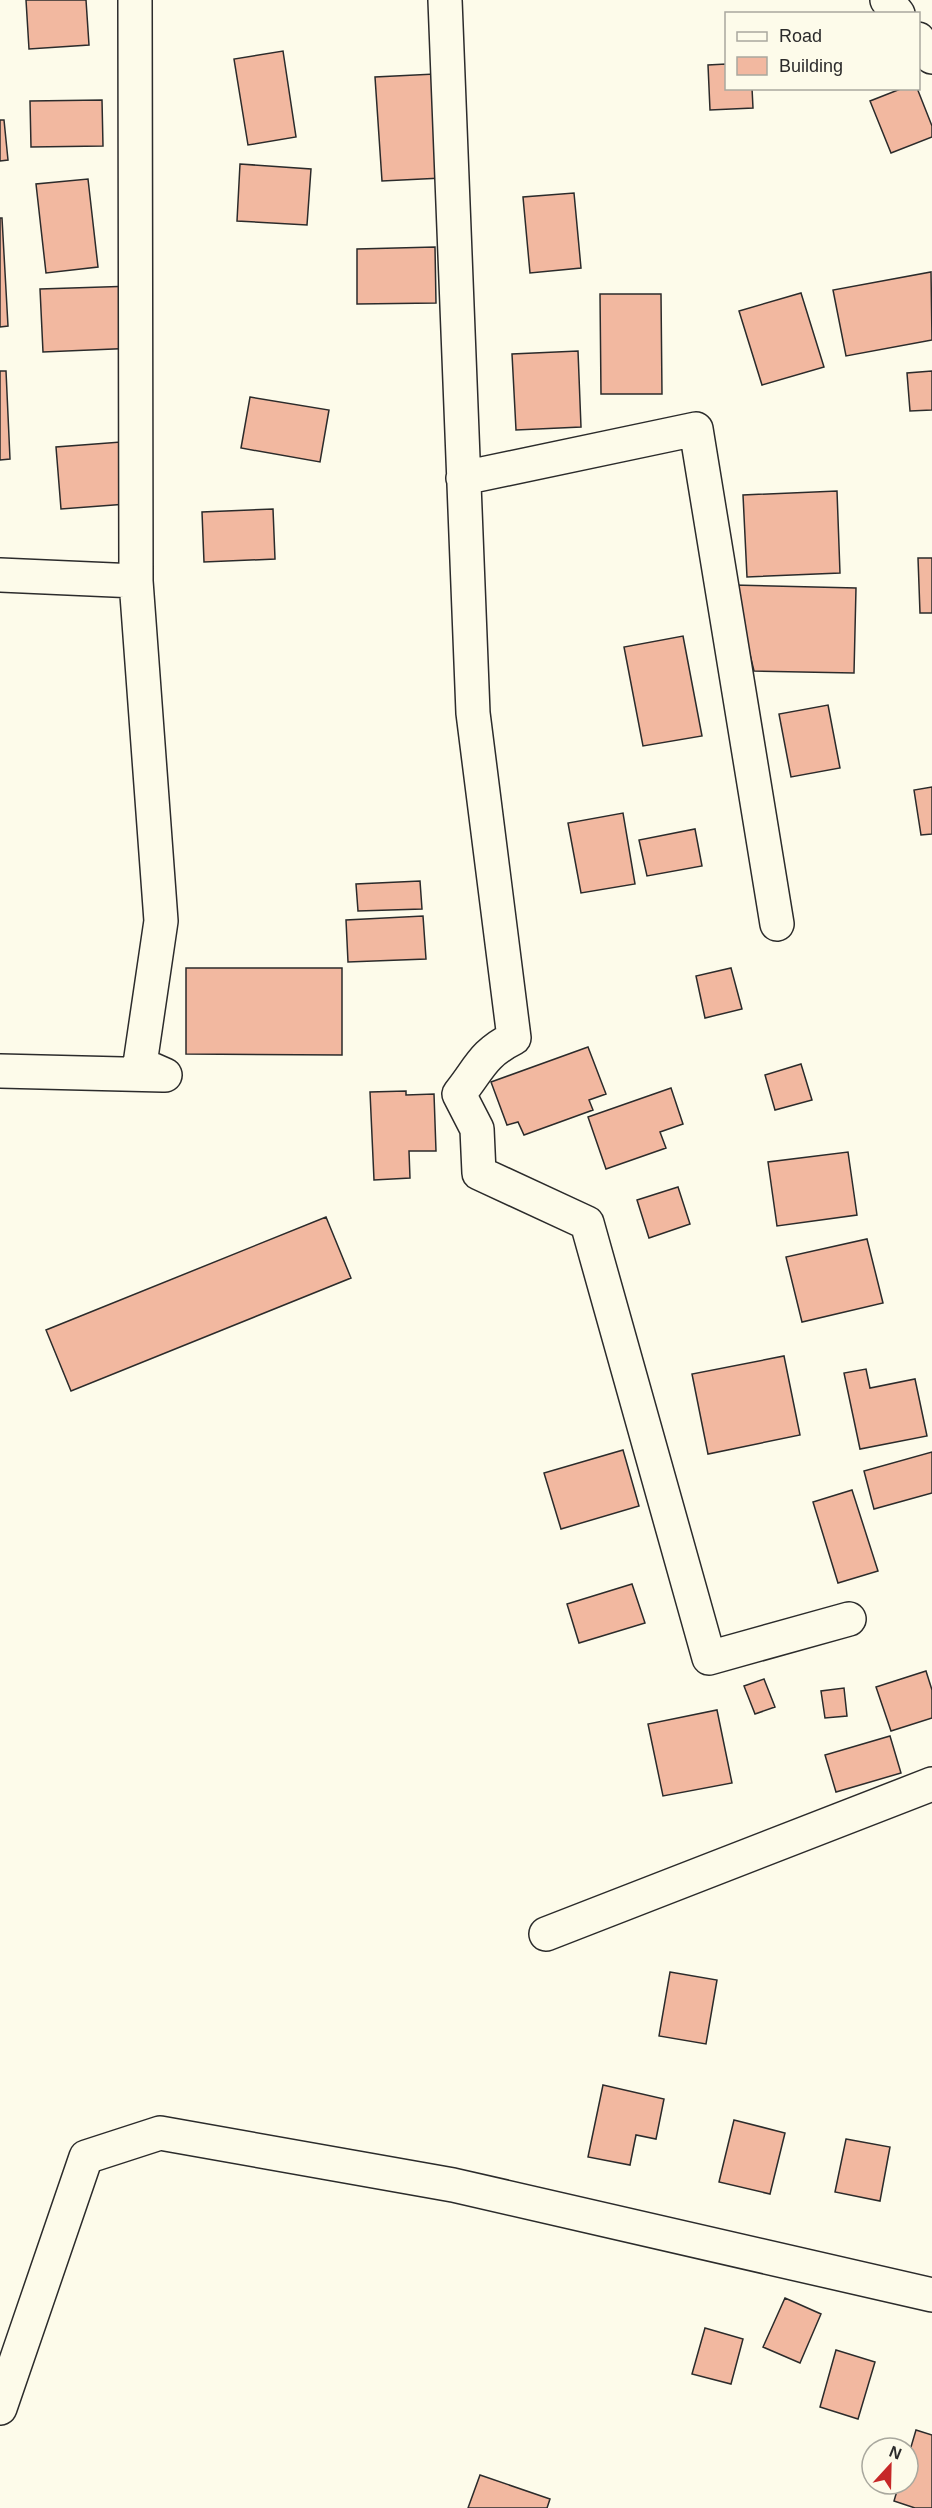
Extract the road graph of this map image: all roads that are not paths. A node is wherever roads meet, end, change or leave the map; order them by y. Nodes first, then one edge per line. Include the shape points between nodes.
1 (135, 0) edge
2 (445, 0) edge
3 (887, 0) edge
4 (896, 12) edge
5 (920, 42) edge
6 (932, 57) edge
7 (464, 478) junction
8 (0, 575) edge
9 (136, 581) junction
10 (777, 924) dead end
11 (0, 1071) edge
12 (849, 1618) dead end
13 (932, 1784) edge
14 (546, 1934) dead end
15 (932, 2295) edge
16 (0, 2408) edge

1 - 9 street
2 - 7 street
3 - 4 street
5 - 6 street
7 - 10 street via 696,429
7 - 12 street via 473,713 514,1038 495,1048 478,1065 459,1094 477,1129 479,1173 587,1223 709,1658
8 - 9 street
9 - 11 street via 161,921 140,1064 165,1075
13 - 14 street
15 - 16 street via 453,2185 160,2133 86,2157

